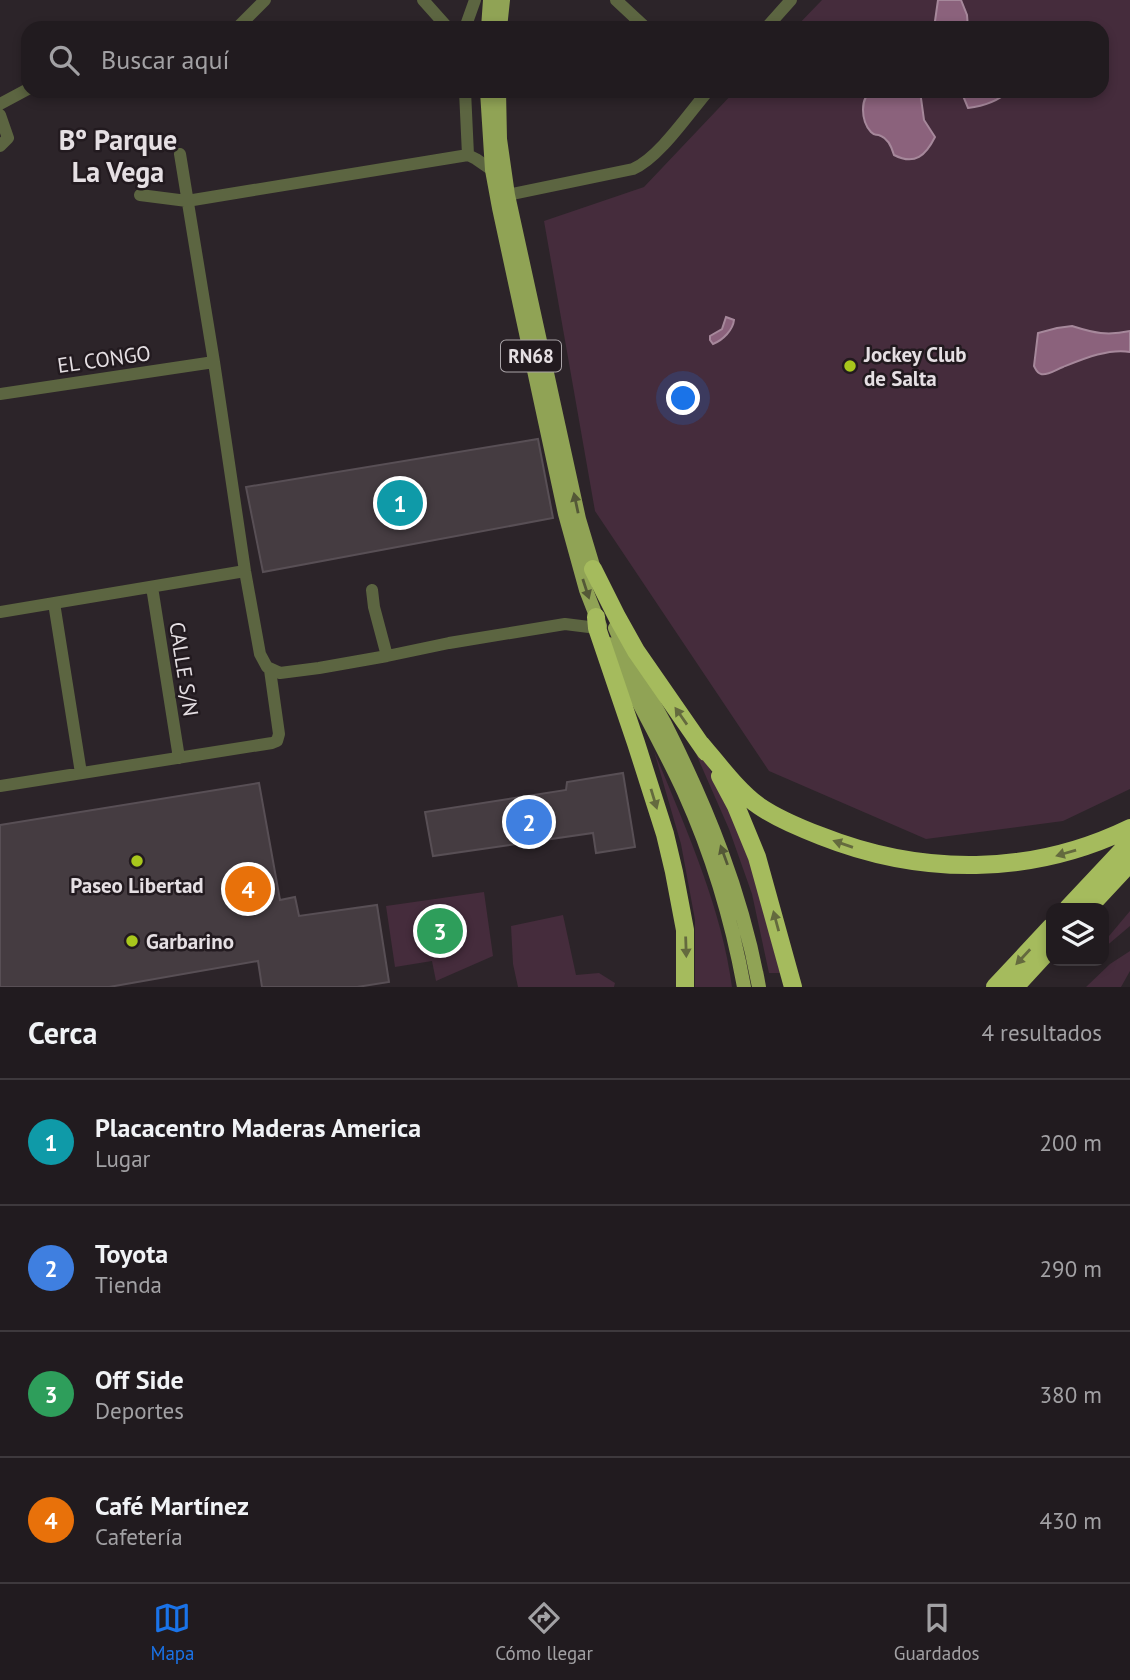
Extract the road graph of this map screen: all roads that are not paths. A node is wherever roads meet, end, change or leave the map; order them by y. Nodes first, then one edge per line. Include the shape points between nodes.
1 (265, 0) edge
2 (424, 0) edge
3 (475, 0) edge
4 (490, 0) edge
5 (503, 0) edge
6 (616, 0) edge
7 (792, 0) edge
8 (244, 21) edge
9 (442, 21) edge
10 (468, 21) edge
11 (488, 21) edge
12 (501, 21) edge
13 (638, 21) edge
14 (772, 21) edge
15 (21, 93) edge
16 (465, 98) edge
17 (487, 98) edge
18 (499, 98) edge
19 (702, 98) edge
20 (0, 104) edge
21 (0, 114) edge
22 (0, 146) edge
23 (180, 154) dead end
24 (468, 155) junction
25 (492, 170) junction
26 (141, 195) dead end
27 (508, 195) junction
28 (187, 201) junction
29 (214, 362) junction
30 (0, 394) edge
31 (593, 569) junction
32 (245, 571) junction
33 (152, 587) junction
34 (372, 590) dead end
35 (54, 603) junction
36 (0, 612) edge
37 (596, 623) junction
38 (387, 656) junction
39 (271, 670) junction
40 (701, 744) junction
41 (179, 758) junction
42 (81, 773) junction
43 (0, 786) edge
44 (1130, 828) edge
45 (1130, 842) edge
46 (1130, 863) edge
47 (1073, 903) edge
48 (1093, 903) edge
49 (1046, 932) edge
50 (1046, 953) edge
51 (748, 969) junction
52 (685, 987) edge
53 (744, 987) edge
54 (758, 987) edge
55 (793, 987) edge
56 (995, 987) edge
57 (1015, 987) edge

1 - 8 street
2 - 9 street
3 - 10 street
4 - 11 main road
5 - 12 main road
6 - 13 street
7 - 14 street
15 - 20 street
16 - 24 street
17 - 25 main road, RN68
18 - 27 main road, RN68
19 - 27 street via 643,165
21 - 22 street via 8,138
23 - 28 street
24 - 25 street
24 - 28 street
25 -> 37 main road, RN68 via 565,514
26 - 28 street
31 -> 27 main road, RN68
28 - 29 street
29 - 30 street, EL CONGO
29 - 32 street
40 -> 31 highway, RN68 via 636,651
51 -> 31 main road, RN68 via 740,906 710,821 622,644
32 - 33 street
32 - 39 street via 260,654
33 - 35 street
33 - 41 street, CALLE S/N
34 - 38 street
35 - 36 street
35 - 42 street
37 - 38 street via 565,624
37 - 51 main road, RN68 via 668,759 700,831
37 -> 52 highway, RN68 via 665,834 685,930
38 - 39 street via 280,673
39 - 41 street via 276,741
44 -> 40 highway via 1064,854 1019,863 901,860 839,843 776,816 751,800
55 -> 40 highway, RN68 via 752,844
41 - 42 street
42 - 43 street
45 - 47 highway
46 - 48 highway
49 -> 56 highway
50 - 57 highway
51 - 53 main road, RN68
51 - 54 main road, RN68

